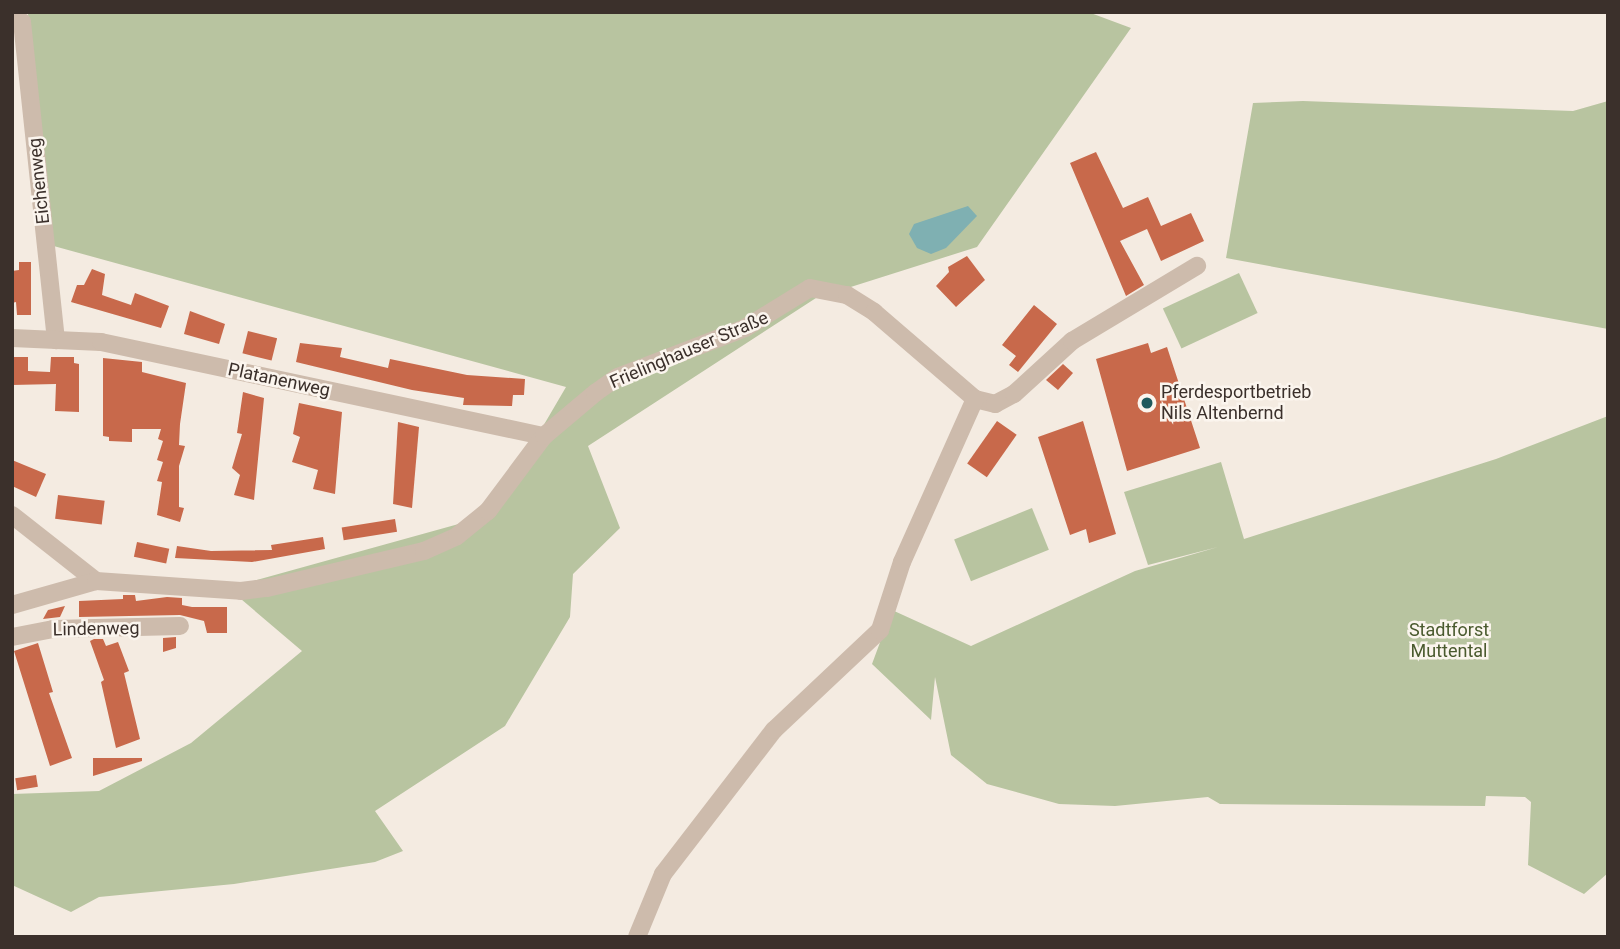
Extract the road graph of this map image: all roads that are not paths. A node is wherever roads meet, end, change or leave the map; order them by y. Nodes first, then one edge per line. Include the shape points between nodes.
1 (17, 23) edge
2 (1197, 266) dead end
3 (12, 338) edge
4 (56, 340) junction
5 (975, 399) junction
6 (544, 436) junction
7 (12, 515) edge
8 (96, 581) junction
9 (12, 605) edge
10 (180, 626) dead end
11 (12, 637) edge
12 (637, 937) edge

1 - 4 street, Eichenweg
2 - 5 street via 1072,341 1014,394 995,404
3 - 4 street, Platanenweg
4 - 6 street, Platanenweg via 101,342
5 - 6 street, Frielinghauser Straße via 874,312 847,295 810,288 745,328 618,377
5 - 12 street via 902,562 880,630 774,730 663,874
6 - 8 street, Frielinghauser Straße via 488,511 457,536 424,551 330,576 241,592
7 - 8 street
8 - 9 street, Frielinghauser Straße
10 - 11 street, Lindenweg via 53,629

